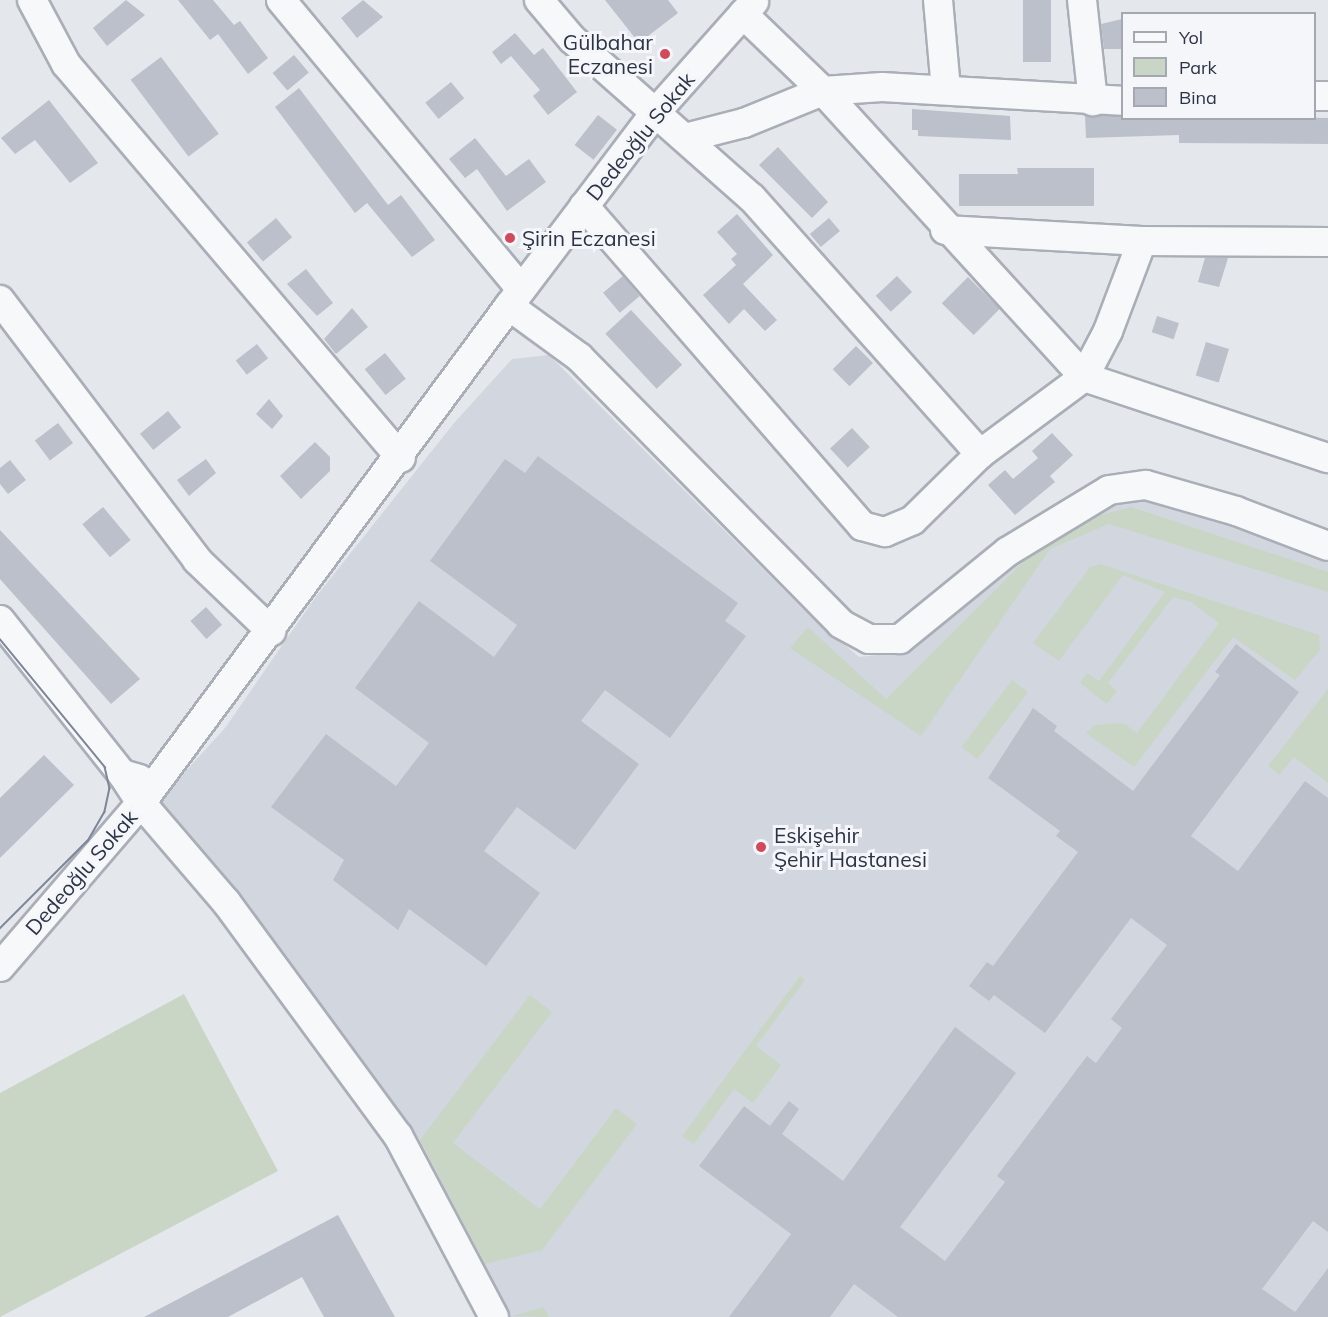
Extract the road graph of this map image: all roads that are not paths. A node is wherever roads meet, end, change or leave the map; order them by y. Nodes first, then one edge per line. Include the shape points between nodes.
1 (32, 0) edge
2 (281, 0) edge
3 (539, 0) edge
4 (938, 0) edge
5 (1082, 0) edge
6 (749, 7) edge
7 (946, 90) junction
8 (823, 91) junction
9 (1094, 101) junction
10 (1121, 101) edge
11 (655, 113) junction
12 (685, 138) junction
13 (584, 206) junction
14 (945, 230) junction
15 (1142, 241) junction
16 (1328, 242) edge
17 (515, 298) junction
18 (0, 300) edge
19 (1084, 377) junction
20 (980, 454) junction
21 (401, 458) junction
22 (1328, 458) edge
23 (1328, 546) edge
24 (0, 620) edge
25 (271, 631) junction
26 (122, 774) junction
27 (161, 774) junction
28 (141, 803) junction
29 (0, 967) edge
30 (494, 1317) edge

1 - 21 street via 66,64
2 - 17 street
3 - 11 street via 572,39
4 - 7 street
5 - 9 street
6 - 8 street
6 - 11 street, Dedeoğlu Sokak
7 - 8 street
7 - 9 street
8 - 12 street via 744,123
8 - 14 street
9 - 10 street
11 - 12 street
11 - 13 street, Dedeoğlu Sokak
12 - 20 street via 752,198
13 - 17 street, Dedeoğlu Sokak
13 - 20 street via 862,526 885,532 913,520
14 - 15 street
14 - 19 street
15 - 16 street
15 - 19 street via 1108,332
17 - 21 street, Dedeoğlu Sokak
17 - 23 street via 579,357 842,624 869,639 900,639 1006,552 1108,490 1146,485 1236,511
18 - 25 street via 197,560
19 - 20 street
19 - 22 street
21 - 25 street, Dedeoğlu Sokak
24 - 26 street, Dedeoğlu Sokak
25 - 27 street, Dedeoğlu Sokak
26 - 27 street, Dedeoğlu Sokak via 143,780
26 - 28 street, Dedeoğlu Sokak
27 - 28 street, Dedeoğlu Sokak
28 - 29 street, Dedeoğlu Sokak
28 - 30 street via 226,902 398,1136

